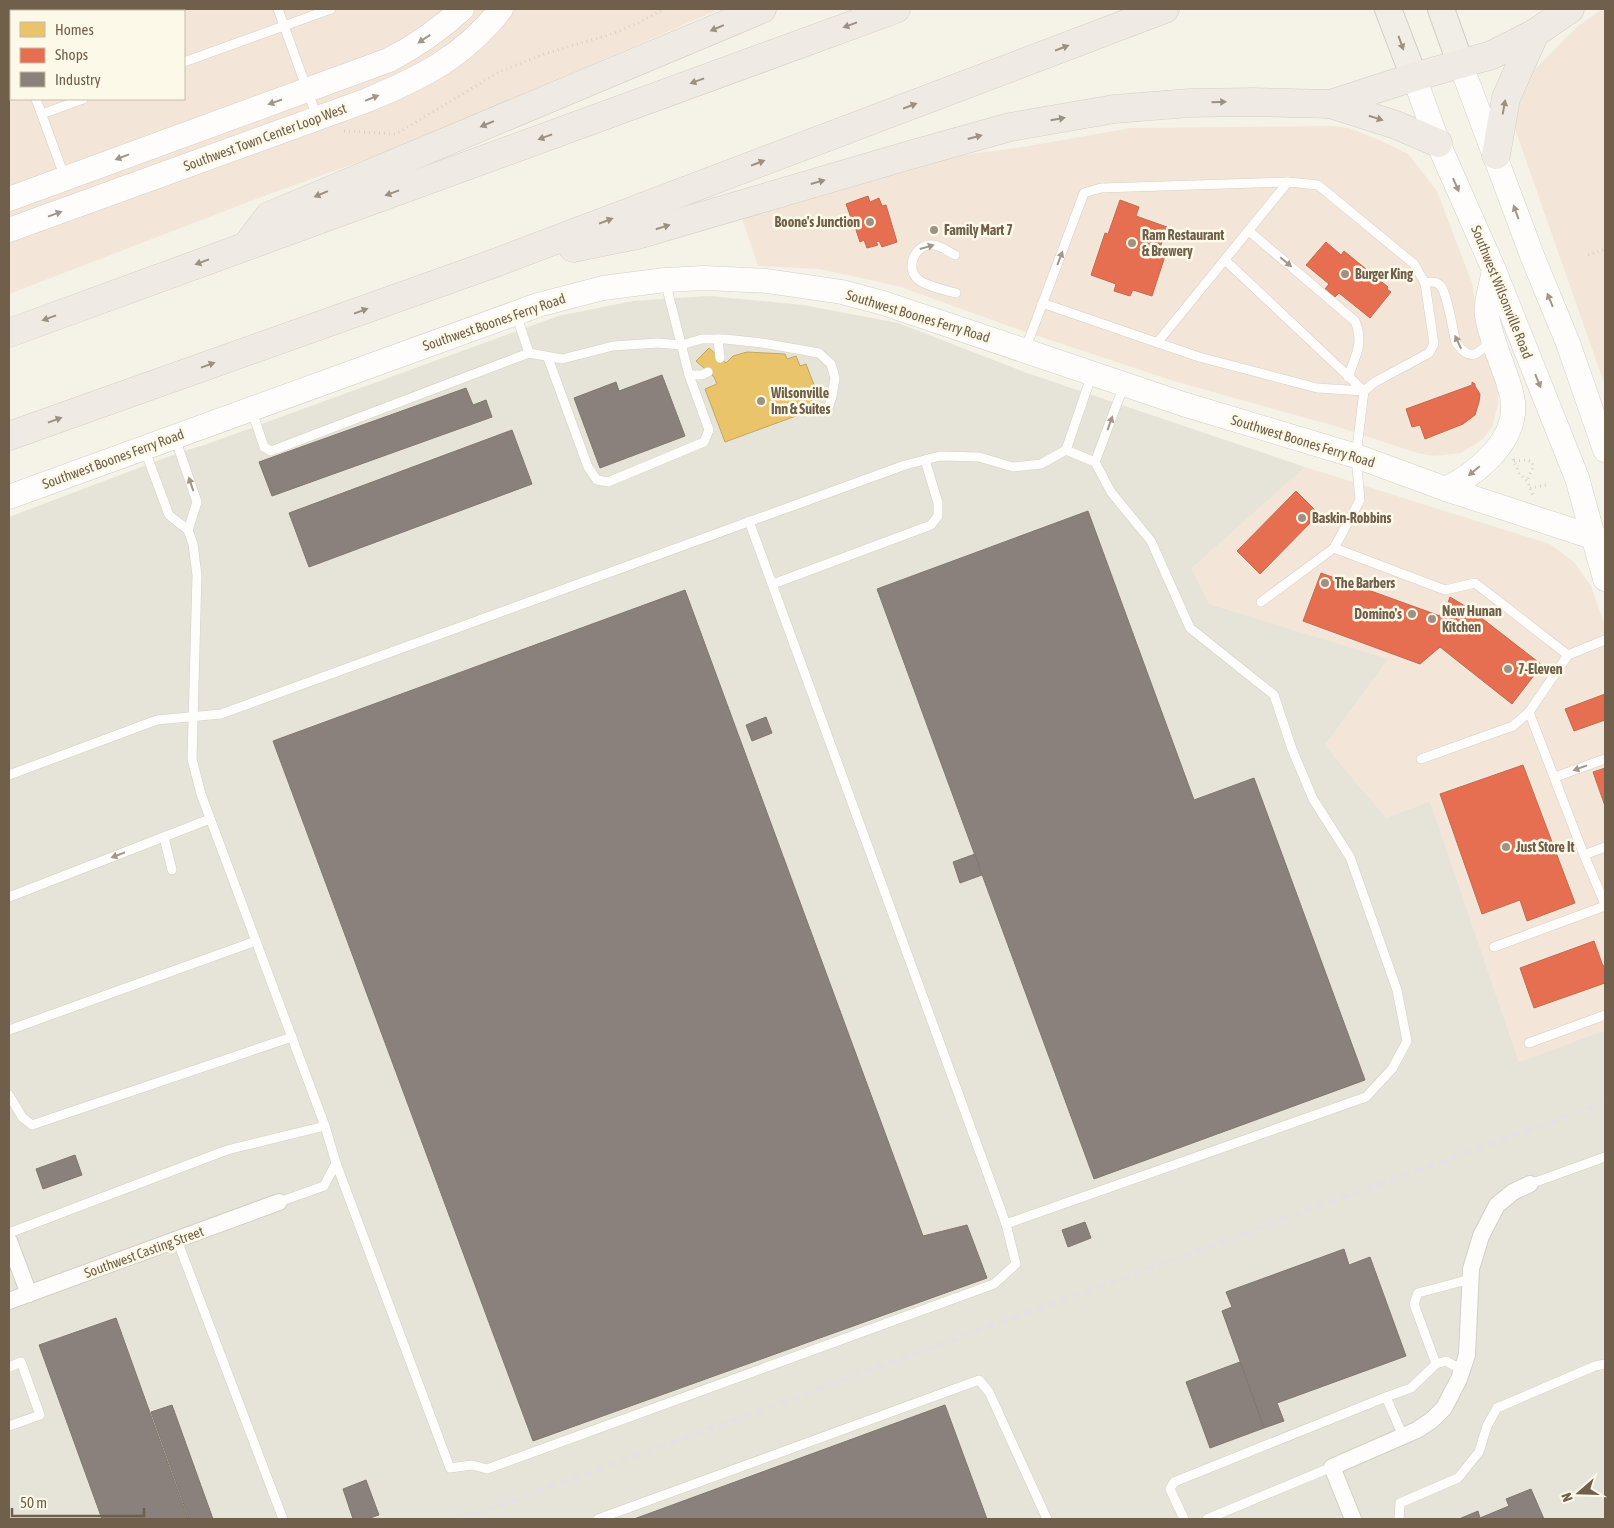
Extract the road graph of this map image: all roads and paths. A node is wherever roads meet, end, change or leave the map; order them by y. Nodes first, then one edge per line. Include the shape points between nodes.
1 (278, 9) edge
2 (331, 9) edge
3 (462, 9) edge
4 (501, 9) edge
5 (663, 9) edge
6 (762, 9) edge
7 (896, 9) edge
8 (1165, 9) edge
9 (1388, 9) edge
10 (1441, 9) edge
11 (1570, 9) edge
12 (284, 26) junction
13 (1536, 32) junction
14 (185, 62) edge
15 (1461, 65) junction
16 (1414, 77) junction
17 (308, 91) junction
18 (36, 100) edge
19 (80, 100) edge
20 (1330, 104) junction
21 (42, 114) junction
22 (318, 118) junction
23 (341, 131) dead end
24 (1438, 144) junction
25 (1496, 155) junction
26 (65, 178) junction
27 (1288, 182) junction
28 (9, 199) edge
29 (9, 230) edge
30 (1249, 230) junction
31 (248, 245) junction
32 (1605, 249) edge
33 (1588, 254) dead end
34 (955, 255) dead end
35 (1225, 260) junction
36 (495, 263) junction
37 (1494, 270) junction
38 (665, 280) junction
39 (1424, 282) junction
40 (956, 293) dead end
41 (1042, 303) junction
42 (515, 312) junction
43 (9, 333) edge
44 (718, 338) junction
45 (1493, 338) junction
46 (1157, 343) junction
47 (681, 345) junction
48 (1025, 350) junction
49 (529, 353) junction
50 (548, 358) junction
51 (720, 358) dead end
52 (708, 372) dead end
53 (1092, 373) junction
54 (688, 375) junction
55 (1348, 377) junction
56 (1124, 385) junction
57 (1364, 391) junction
58 (828, 406) dead end
59 (251, 408) junction
60 (9, 436) edge
61 (174, 437) junction
62 (144, 448) junction
63 (1066, 450) junction
64 (1605, 450) edge
65 (1356, 456) junction
66 (1511, 457) dead end
67 (925, 460) junction
68 (1514, 461) junction
69 (1095, 462) junction
70 (1527, 481) junction
71 (1547, 485) dead end
72 (1530, 488) junction
73 (1446, 489) junction
74 (1533, 495) dead end
75 (9, 497) edge
76 (750, 521) junction
77 (188, 530) junction
78 (1601, 537) edge
79 (1334, 548) junction
80 (1605, 561) edge
81 (1605, 579) edge
82 (772, 584) junction
83 (1262, 602) dead end
84 (1605, 640) edge
85 (1568, 655) junction
86 (1529, 712) junction
87 (194, 716) junction
88 (1605, 758) edge
89 (1421, 759) dead end
90 (9, 775) edge
91 (1555, 777) junction
92 (210, 819) junction
93 (164, 837) junction
94 (1605, 847) edge
95 (1584, 855) junction
96 (172, 870) dead end
97 (9, 897) edge
98 (1605, 905) edge
99 (256, 941) junction
100 (1494, 947) dead end
101 (1605, 1015) edge
102 (9, 1030) edge
103 (292, 1037) junction
104 (1529, 1043) dead end
105 (9, 1095) edge
106 (325, 1126) junction
107 (1605, 1157) edge
108 (336, 1164) junction
109 (1530, 1184) joint
110 (279, 1202) joint
111 (1006, 1224) junction
112 (9, 1233) edge
113 (177, 1240) junction
114 (9, 1241) edge
115 (1471, 1279) junction
116 (28, 1294) junction
117 (9, 1301) edge
118 (1436, 1364) junction
119 (1605, 1364) edge
120 (9, 1367) edge
121 (1462, 1370) junction
122 (1386, 1397) junction
123 (9, 1426) edge
124 (1402, 1436) junction
125 (1332, 1467) junction
126 (283, 1519) edge
127 (598, 1519) edge
128 (1047, 1519) edge
129 (1184, 1519) edge
130 (1207, 1519) edge
131 (1353, 1519) edge
132 (1399, 1519) edge

1 - 12 lane
2 - 12 lane
3 -> 17 main road via 410,49
22 -> 4 main road, Southwest Town Center Loop West via 423,75 470,42
5 - 23 path via 615,33 544,54 501,71 396,134
6 -> 31 highway via 268,216
7 -> 31 highway
36 -> 8 highway
9 -> 16 main road, Southwest Wilsonville Road
10 - 15 main road
11 - 13 highway
12 - 14 lane
12 - 17 lane
13 - 15 highway via 1492,55
25 -> 13 highway via 1506,98
15 - 16 highway
15 - 25 main road
16 - 20 highway
16 - 24 main road, Southwest Wilsonville Road
17 - 22 lane
17 -> 26 main road
18 - 21 lane
19 - 21 lane
20 -> 24 highway via 1396,125
36 -> 20 highway via 637,235 1010,127 1114,109 1190,103
21 - 26 lane
29 -> 22 main road, Southwest Town Center Loop West
24 -> 37 main road, Southwest Wilsonville Road
64 -> 25 main road
26 - 28 main road
27 - 30 lane
27 - 39 lane via 1318,185 1414,264
41 -> 27 lane via 1084,193 1101,188
30 - 35 lane
30 -> 55 lane via 1356,321 1360,332 1359,344
31 -> 43 highway
32 - 33 path
40 -> 34 lane via 921,282 914,274 912,262 916,251 936,245
35 - 46 lane
35 - 55 lane
60 -> 36 highway
37 - 45 main road via 1486,313
37 -> 78 main road, Southwest Wilsonville Road
38 - 42 main road, Southwest Boones Ferry Road via 603,288
38 - 47 lane
38 - 48 main road, Southwest Boones Ferry Road via 742,279 833,290 883,303
45 -> 39 lane via 1481,352 1467,354 1456,343 1440,285
39 - 57 lane via 1434,344 1429,353
41 - 46 lane
41 - 48 lane
42 - 49 lane
42 - 59 main road, Southwest Boones Ferry Road
44 - 47 lane
44 - 51 lane
44 - 58 lane via 819,353 831,364 835,378
45 -> 73 main road via 1512,397 1509,429 1499,447 1474,472
46 - 57 lane via 1317,388
47 - 50 lane via 613,346 562,359
47 - 54 lane
48 - 53 main road, Southwest Boones Ferry Road
49 - 50 lane
49 - 59 lane via 271,451 264,447
50 - 54 lane via 588,467 597,480 608,482 704,442 709,430
52 - 54 lane via 702,376
53 - 56 main road, Southwest Boones Ferry Road
53 - 63 lane
55 - 57 lane
56 - 65 main road, Southwest Boones Ferry Road
69 -> 56 lane
57 - 65 lane
59 - 61 main road, Southwest Boones Ferry Road
61 - 62 main road, Southwest Boones Ferry Road
77 -> 61 lane via 197,502
62 - 75 main road, Southwest Boones Ferry Road
62 - 77 lane via 169,515
63 - 67 lane via 1041,464 1014,467 978,458 940,456
63 - 69 lane
65 - 73 main road, Southwest Boones Ferry Road
65 - 79 lane via 1360,500
66 - 68 path
67 - 76 lane
67 - 82 lane via 938,503 938,516 931,525
68 - 70 path
68 - 70 path via 1532,462
69 - 111 lane via 1111,492 1151,541 1190,628 1274,695 1313,799 1350,857 1397,990 1407,1041 1392,1069 1366,1096
70 - 72 path
71 - 72 path
72 - 74 path
73 - 78 main road, Southwest Boones Ferry Road
76 - 82 lane
76 - 87 lane via 221,714
77 - 87 lane via 194,544 197,575
78 - 80 main road
78 - 81 main road, Southwest Wilsonville Road
79 - 83 lane
79 - 85 lane via 1445,590 1474,583
82 - 111 lane
84 - 85 lane
85 - 86 lane
86 - 89 lane via 1512,726
86 - 91 lane
87 - 90 lane via 156,720
87 - 92 lane via 192,759
88 -> 91 lane
91 - 95 lane
92 - 93 lane
92 - 99 lane
93 - 96 lane
93 -> 97 lane
94 - 95 lane
95 - 98 lane
98 - 100 lane
99 - 102 lane
99 - 103 lane
101 - 104 lane
103 - 105 lane via 32,1125 22,1117
103 - 106 lane
106 - 108 lane
106 - 112 lane via 227,1150
107 - 109 lane
108 - 110 lane via 324,1186
108 - 111 lane via 450,1468 472,1465 487,1469 994,1284 1016,1264
109 - 115 street via 1497,1205 1480,1236
110 - 113 street, Southwest Casting Street
113 - 116 street, Southwest Casting Street
113 - 126 lane
114 - 116 street
115 - 118 lane via 1418,1293 1414,1304
115 - 121 street via 1467,1355
116 - 117 street, Southwest Casting Street
118 - 121 lane via 1446,1361
118 - 122 lane via 1411,1388
119 - 132 lane via 1497,1408 1479,1452 1458,1478 1400,1503
120 - 123 lane via 21,1362 40,1415
121 - 124 street via 1444,1408 1432,1420
122 - 124 lane
122 - 129 lane via 1174,1482 1170,1489
124 - 125 street
125 - 130 lane
125 - 131 street
127 - 128 lane via 979,1380 989,1392

